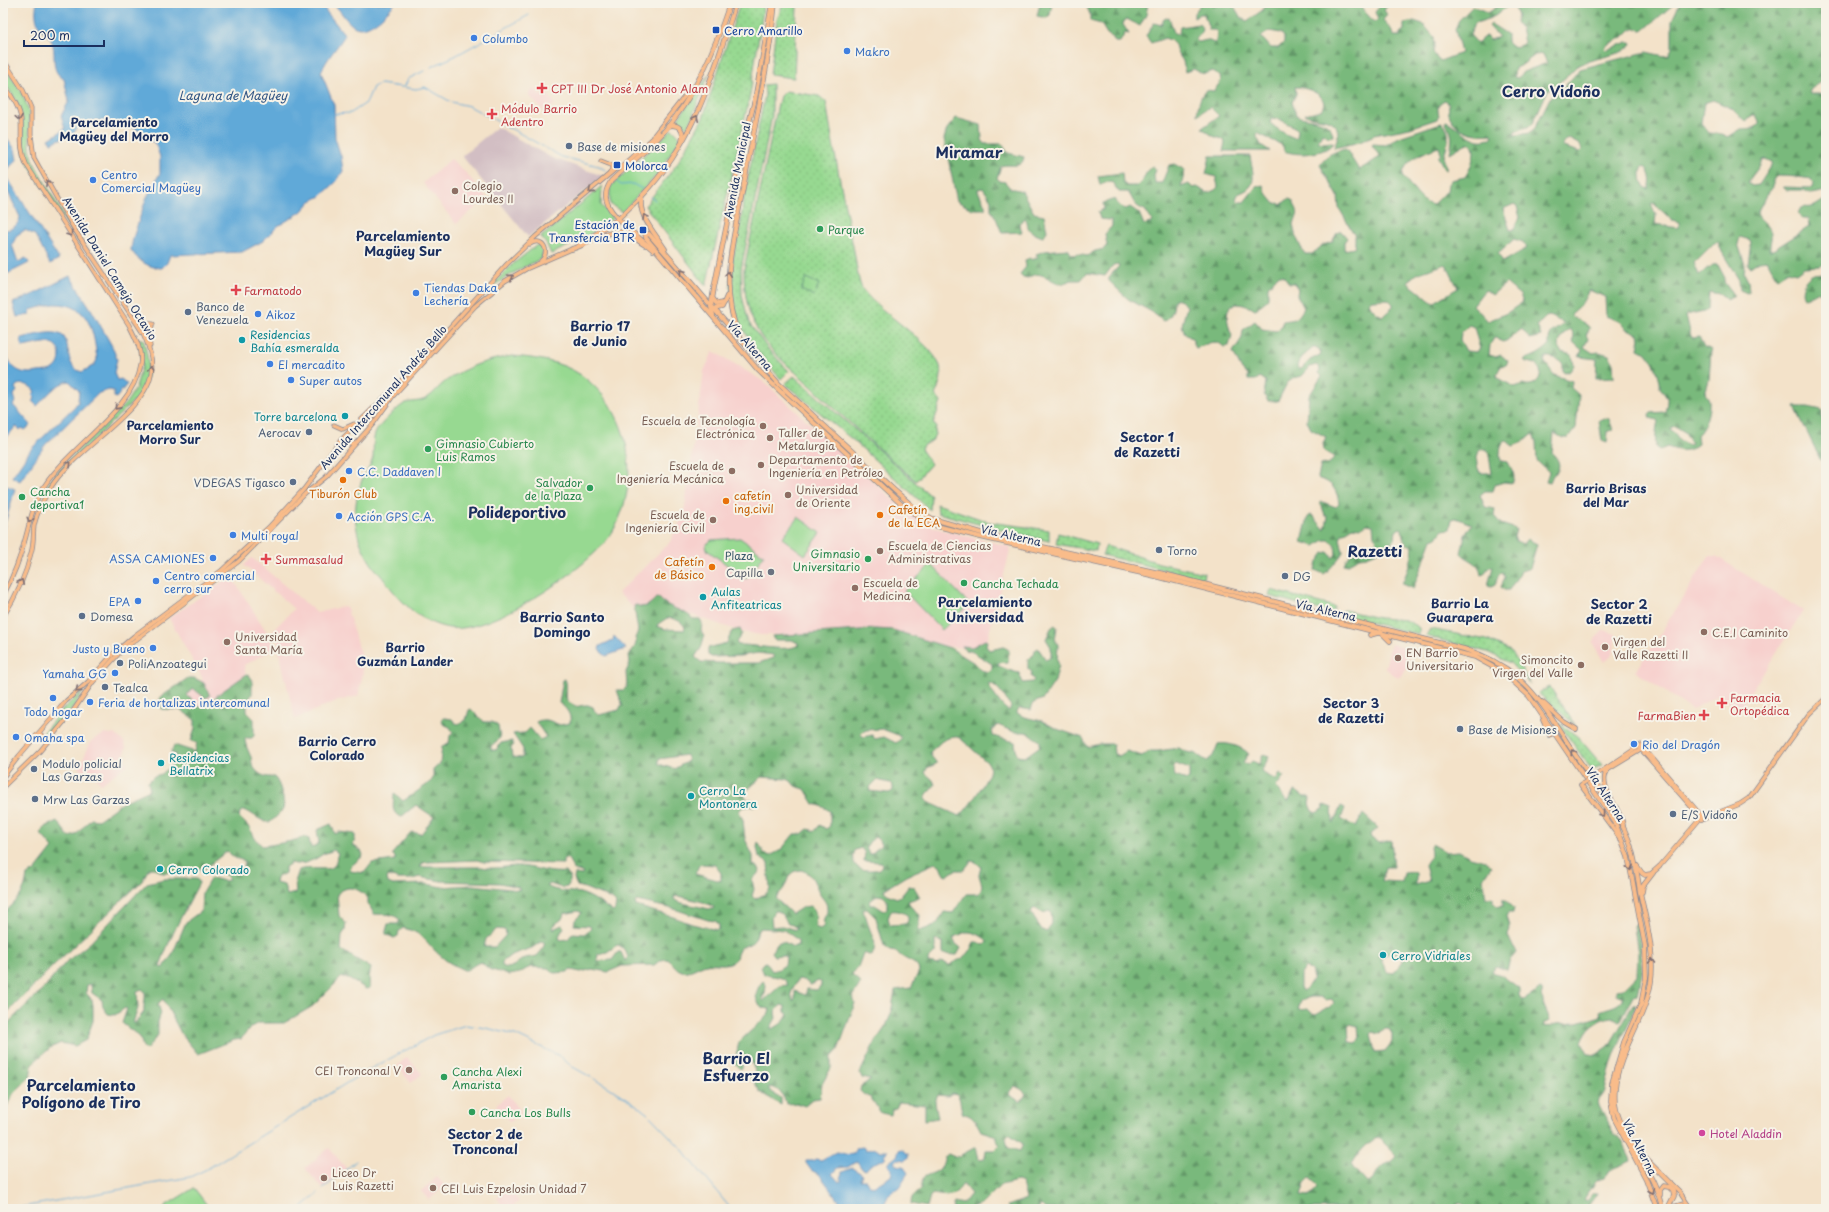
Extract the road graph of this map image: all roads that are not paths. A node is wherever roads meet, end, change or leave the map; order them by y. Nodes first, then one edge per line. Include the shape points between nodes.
1 (730, 3) edge
2 (736, 3) edge
3 (772, 3) edge
4 (776, 3) edge
5 (714, 46) junction
6 (3, 59) edge
7 (3, 83) edge
8 (668, 126) junction
9 (680, 147) junction
10 (601, 161) dead end
11 (618, 168) junction
12 (606, 178) junction
13 (642, 196) junction
14 (619, 218) junction
15 (524, 248) junction
16 (650, 248) junction
17 (572, 249) junction
18 (662, 258) junction
19 (671, 259) junction
20 (537, 264) junction
21 (714, 288) junction
22 (728, 289) junction
23 (700, 292) junction
24 (712, 299) junction
25 (700, 301) junction
26 (726, 302) junction
27 (713, 307) junction
28 (131, 315) junction
29 (713, 316) junction
30 (740, 339) junction
31 (151, 351) junction
32 (359, 421) junction
33 (334, 425) dead end
34 (341, 440) junction
35 (356, 444) junction
36 (3, 596) edge
37 (3, 617) edge
38 (1381, 632) junction
39 (1370, 635) dead end
40 (1390, 641) dead end
41 (1532, 692) junction
42 (1826, 698) edge
43 (1537, 707) junction
44 (1576, 729) dead end
45 (39, 733) junction
46 (1550, 735) dead end
47 (48, 741) junction
48 (1641, 748) junction
49 (1607, 771) junction
50 (1598, 774) junction
51 (3, 777) edge
52 (1581, 785) joint
53 (3, 787) edge
54 (1704, 819) junction
55 (1624, 830) junction
56 (1623, 844) junction
57 (1634, 859) junction
58 (1659, 867) junction
59 (1641, 897) junction
60 (1628, 1134) junction
61 (1670, 1183) joint
62 (1681, 1194) junction
63 (1660, 1199) junction
64 (1678, 1205) junction
65 (1690, 1207) edge
66 (1662, 1209) edge

1 - 5 highway, Avenida Intercomunal Andrés Bello
9 -> 2 highway, Avenida Intercomunal Andrés Bello via 698,113
3 - 21 highway, Avenida Municipal via 755,99 740,158
22 -> 4 highway, Avenida Municipal via 730,262
5 - 8 highway via 696,88
5 - 11 main road, Avenida Intercomunal Andrés Bello via 698,78 679,106 655,134
28 -> 6 main road, Avenida Daniel Camejo Octavio via 73,227 34,158 31,108
7 -> 36 main road, Avenida Daniel Camejo Octavio via 21,120 21,151 26,164 126,319 138,343 140,364 132,390 45,484 31,515 17,566
8 - 9 highway via 676,126 682,132 684,136
8 - 11 highway
8 - 14 highway via 607,187 605,194 608,204
9 - 13 highway, Avenida Intercomunal Andrés Bello
10 - 12 main road via 612,167
11 - 12 main road, Avenida Intercomunal Andrés Bello
12 -> 15 main road, Avenida Intercomunal Andrés Bello
13 - 14 main road, Avenida Intercomunal Andrés Bello
19 -> 13 highway via 641,210
14 - 16 highway
14 - 17 main road, Avenida Intercomunal Andrés Bello
15 - 20 main road via 533,242 542,242 547,251 545,257
15 - 32 main road, Avenida Intercomunal Andrés Bello via 402,380
16 - 17 highway via 628,234 615,232
16 - 18 highway
17 - 20 main road, Avenida Intercomunal Andrés Bello
18 - 19 highway via 646,238 646,233
18 - 25 highway, Vía Alterna
23 -> 19 highway, Vía Alterna
35 -> 20 main road, Avenida Intercomunal Andrés Bello via 393,396 474,306 505,281
21 - 23 highway via 708,296
21 - 24 highway, Avenida Municipal
22 - 26 highway
22 - 30 highway, Avenida Municipal via 729,306
23 - 27 highway, Vía Alterna
24 - 26 highway via 717,304
24 - 27 highway, Avenida Municipal
25 - 27 highway
25 - 29 highway, Vía Alterna
26 - 27 highway via 722,307
27 - 29 highway
27 - 30 highway, Vía Alterna
28 - 31 main road, Avenida Daniel Camejo Octavio
28 - 31 main road via 139,322 153,325 148,335
29 - 38 highway, Vía Alterna via 758,370 784,395 907,509 930,523
30 - 41 highway, Vía Alterna via 797,401 910,504 933,519 989,535 1157,572 1464,649 1498,664
37 -> 31 main road, Avenida Daniel Camejo Octavio via 27,569 33,546 34,527 51,486 79,455 138,400 152,375
32 - 33 main road via 343,429
32 - 34 main road, Avenida Intercomunal Andrés Bello
34 - 35 main road via 345,444
34 -> 45 main road, Avenida Intercomunal Andrés Bello via 304,489 270,526 221,571 116,651 88,682 70,697
35 - 47 main road, Avenida Intercomunal Andrés Bello via 326,477 306,493 239,561 122,650 93,682
38 - 39 highway
38 - 40 highway
38 - 43 highway, Vía Alterna via 1483,660 1516,683
41 - 44 highway via 1564,722
55 -> 41 highway, Vía Alterna
42 - 54 main road via 1808,714 1749,798
43 - 46 highway
43 - 56 highway, Vía Alterna via 1611,817
45 - 47 main road
45 - 51 main road, Avenida Intercomunal Andrés Bello
47 - 53 main road, Avenida Intercomunal Andrés Bello
48 - 49 main road
48 - 50 main road
48 - 54 main road
49 - 50 main road
49 - 55 highway via 1604,780 1606,788 1622,818
50 - 52 main road, bridge
52 -> 56 highway
54 - 58 main road via 1696,823
55 - 57 highway, Vía Alterna
56 -> 66 highway, Vía Alterna via 1628,857 1643,933 1646,978 1641,1004 1624,1042 1612,1083 1612,1102 1616,1122
57 - 58 highway via 1645,875 1651,874
57 - 59 highway, Vía Alterna
58 - 59 highway via 1643,886
60 -> 59 highway, Vía Alterna via 1620,1119 1615,1092 1618,1073 1646,1002 1650,983 1651,947
60 - 61 highway via 1646,1159
60 - 63 highway, Vía Alterna
61 - 62 main road
62 - 64 main road
62 - 65 main road
63 - 66 highway, Vía Alterna
63 - 66 highway via 1662,1187 1672,1189 1674,1196
64 - 65 main road
64 - 66 main road

